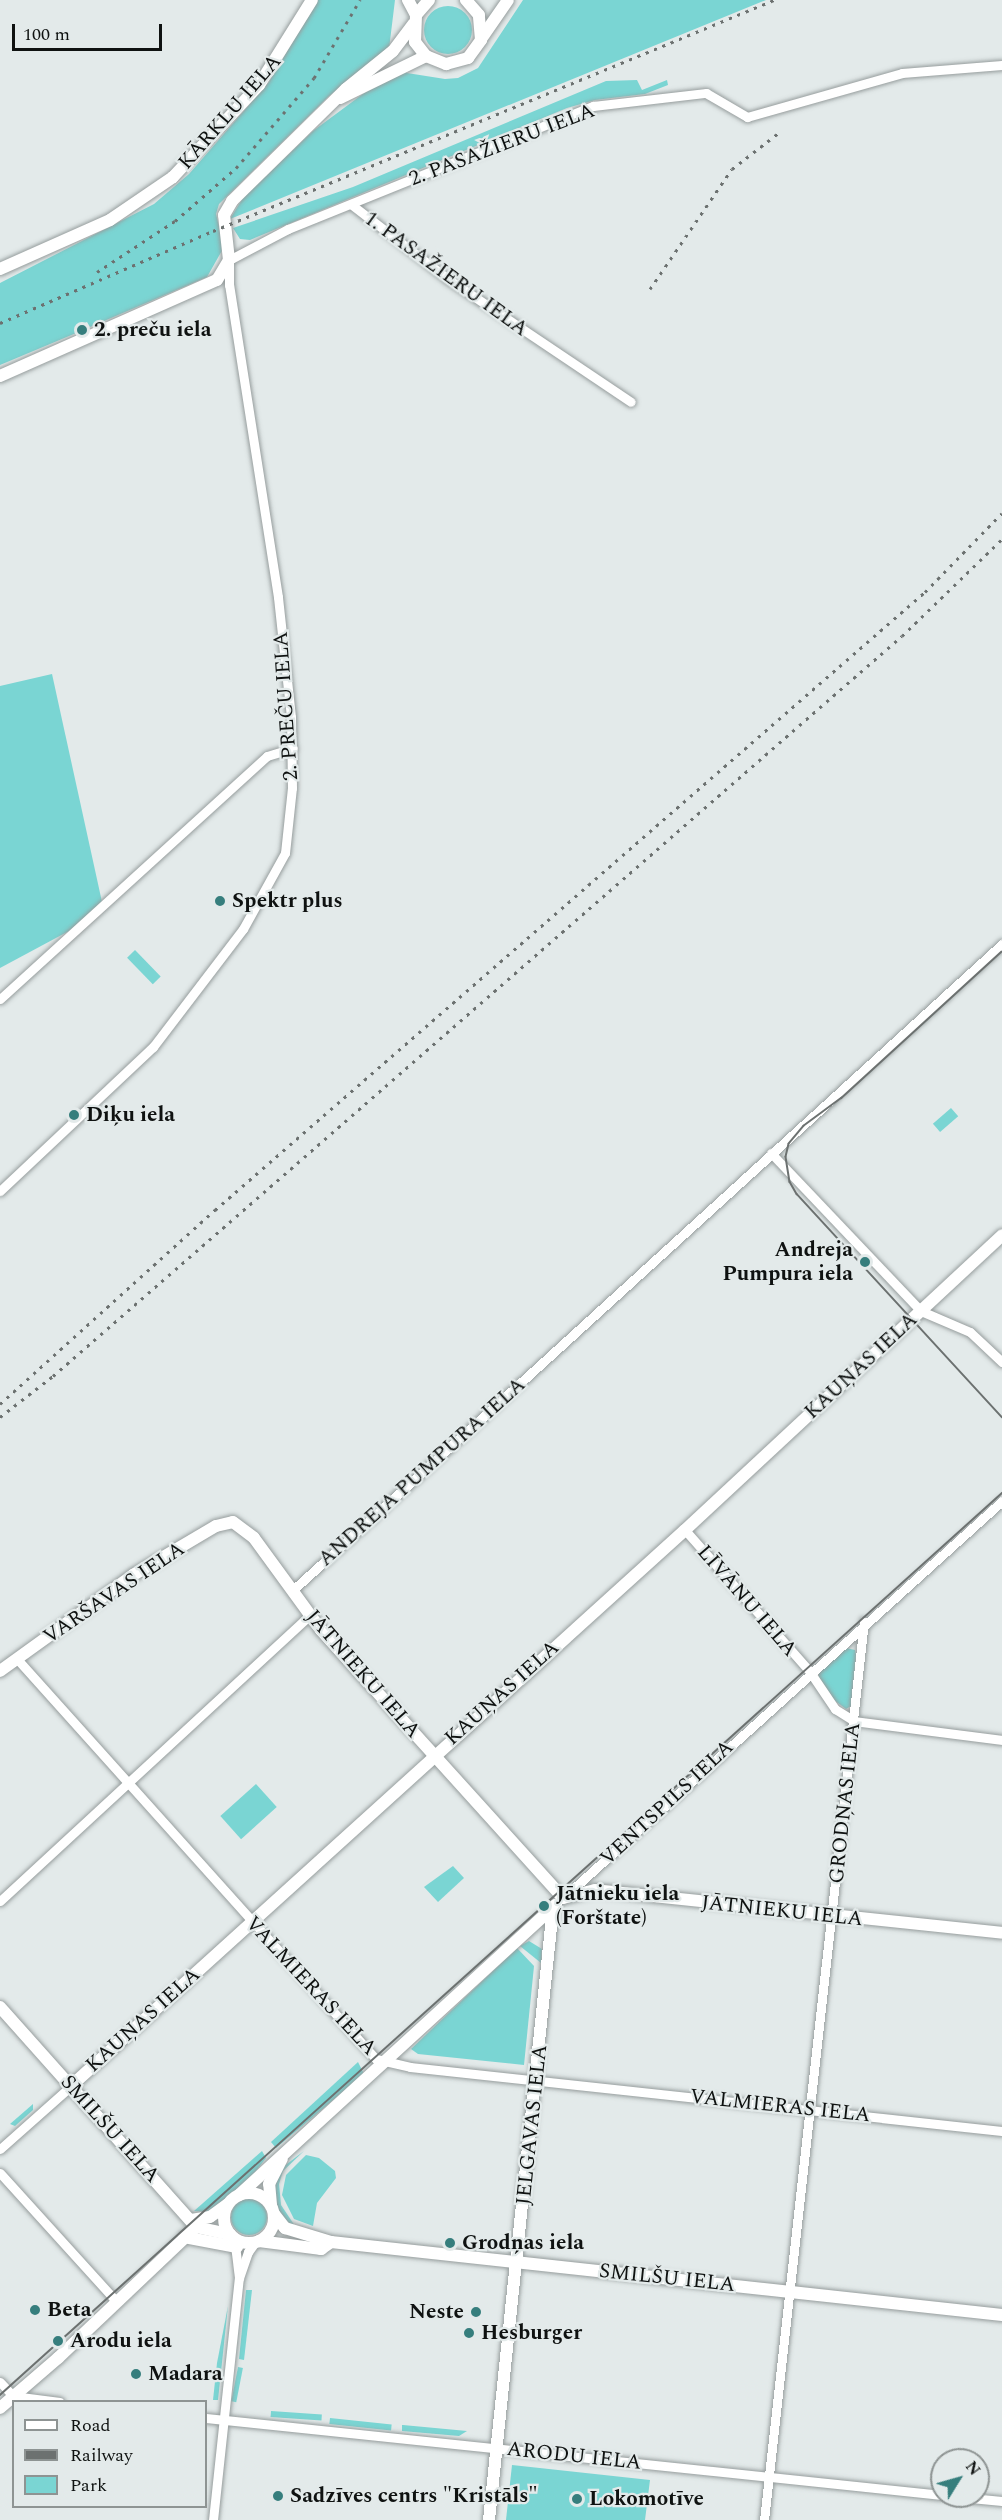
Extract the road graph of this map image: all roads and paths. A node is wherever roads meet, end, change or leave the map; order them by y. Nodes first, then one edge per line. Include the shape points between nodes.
1 (312, 0) edge
2 (408, 0) edge
3 (429, 0) edge
4 (466, 0) edge
5 (508, 0) edge
6 (414, 20) junction
7 (481, 40) junction
8 (426, 56) junction
9 (1002, 65) edge
10 (340, 98) junction
11 (352, 205) junction
12 (229, 260) junction
13 (0, 269) edge
14 (0, 376) edge
15 (631, 402) dead end
16 (293, 748) junction
17 (1001, 946) edge
18 (0, 999) edge
19 (771, 1153) junction
20 (0, 1191) edge
21 (1002, 1235) edge
22 (921, 1311) junction
23 (1002, 1362) edge
24 (1002, 1501) edge
25 (232, 1522) joint
26 (685, 1530) junction
27 (294, 1589) junction
28 (309, 1616) junction
29 (864, 1623) junction
30 (18, 1660) junction
31 (0, 1671) edge
32 (810, 1672) junction
33 (854, 1721) junction
34 (1002, 1740) edge
35 (433, 1755) junction
36 (127, 1785) junction
37 (563, 1898) junction
38 (0, 1900) edge
39 (553, 1908) junction
40 (833, 1916) junction
41 (251, 1921) junction
42 (1002, 1933) edge
43 (0, 2007) edge
44 (387, 2062) junction
45 (537, 2080) junction
46 (71, 2086) junction
47 (810, 2109) junction
48 (1002, 2131) edge
49 (0, 2149) edge
50 (283, 2158) junction
51 (0, 2173) edge
52 (234, 2199) junction
53 (272, 2209) junction
54 (193, 2223) junction
55 (184, 2237) junction
56 (234, 2240) junction
57 (257, 2241) junction
58 (331, 2242) junction
59 (517, 2263) junction
60 (239, 2278) junction
61 (790, 2292) junction
62 (116, 2301) junction
63 (1002, 2315) edge
64 (0, 2382) edge
65 (13, 2396) junction
66 (44, 2400) edge
67 (0, 2408) edge
68 (207, 2418) edge
69 (225, 2418) junction
70 (497, 2448) junction
71 (769, 2478) junction
72 (930, 2494) edge
73 (213, 2520) edge
74 (489, 2520) edge
75 (764, 2520) edge

1 - 13 street, KĀRKLU IELA via 259,86 173,177 130,208
2 - 6 street
3 - 6 street
4 - 7 street via 479,15
5 - 7 street
6 - 8 street via 415,42
6 - 10 street via 393,51 346,88
7 - 8 street via 468,58 458,63 446,64
8 - 10 street
9 - 11 street, 2. PASAŽIERU IELA via 902,73 747,117 706,93 593,106
10 - 12 street via 232,201 224,216
11 - 12 street, 1. PASAŽIERU IELA via 288,230
11 - 15 street, 1. PASAŽIERU IELA via 448,279
12 - 14 street, 1. PASAŽIERU IELA via 217,280 200,290
12 - 16 street, 2. PREČU IELA via 229,285 278,597
16 - 18 street via 267,756
16 - 20 street, 2. PREČU IELA via 285,853 243,928 147,1053
17 - 19 street, ANDREJA PUMPURA IELA
19 - 22 street
19 - 27 street, ANDREJA PUMPURA IELA
21 - 22 street, KAUŅAS IELA
22 - 23 street via 970,1332
22 - 26 street, KAUŅAS IELA
24 - 29 street, VENTSPILS IELA
25 - 27 street, JĀTNIEKU IELA via 254,1538 284,1583
25 - 30 street, VARŠAVAS IELA via 216,1526 133,1575
26 - 32 street, LĪVĀNU IELA
26 - 35 street, KAUŅAS IELA
27 - 28 street, JĀTNIEKU IELA
28 - 35 street, JĀTNIEKU IELA
28 - 36 street
29 - 32 street, VENTSPILS IELA
29 - 33 street, GRODŅAS IELA
30 - 31 street, VARŠAVAS IELA
30 - 36 street, VALMIERAS IELA
32 - 33 street, LĪVĀNU IELA via 835,1708
32 - 37 street, VENTSPILS IELA
33 - 34 street
33 - 40 street, GRODŅAS IELA
35 - 37 street, JĀTNIEKU IELA
35 - 41 street, KAUŅAS IELA
36 - 38 street
36 - 41 street, VALMIERAS IELA
37 - 39 street, VENTSPILS IELA
37 - 40 street, JĀTNIEKU IELA via 595,1890
39 - 44 street, VENTSPILS IELA
39 - 45 street, JELGAVAS IELA
40 - 42 street, JĀTNIEKU IELA
40 - 47 street, GRODŅAS IELA
41 - 44 street, VALMIERAS IELA via 376,2059
41 - 46 street, KAUŅAS IELA
43 - 46 street, SMILŠU IELA
44 - 45 street, VALMIERAS IELA
44 - 50 street, VENTSPILS IELA
45 - 47 street, VALMIERAS IELA
45 - 59 street, JELGAVAS IELA
46 - 49 street, KAUŅAS IELA
46 - 54 street, SMILŠU IELA
47 - 48 street, VALMIERAS IELA
47 - 61 street, GRODŅAS IELA
50 - 52 street, VENTSPILS IELA
50 - 53 street, VENTSPILS IELA via 269,2184
51 - 62 street
52 - 53 street via 260,2195
52 - 54 street via 210,2217
52 - 56 street via 224,2218
53 - 57 street via 271,2229
53 - 58 street, SMILŠU IELA via 285,2228
54 - 55 street
54 - 56 street
55 - 56 street
55 - 62 street
56 - 57 street
56 - 60 street
57 - 58 street, SMILŠU IELA via 321,2249
57 - 60 street via 248,2252
58 - 59 street, SMILŠU IELA
59 - 61 street, SMILŠU IELA
59 - 70 street, JELGAVAS IELA
60 - 69 street
61 - 63 street, SMILŠU IELA
61 - 71 street, GRODŅAS IELA
62 - 65 street
64 - 65 street
65 - 66 street
65 - 67 street
68 - 69 street, ARODU IELA
69 - 70 street, ARODU IELA
69 - 73 street
70 - 71 street, ARODU IELA
70 - 74 street, JELGAVAS IELA
71 - 72 street, ARODU IELA
71 - 75 street, GRODŅAS IELA

